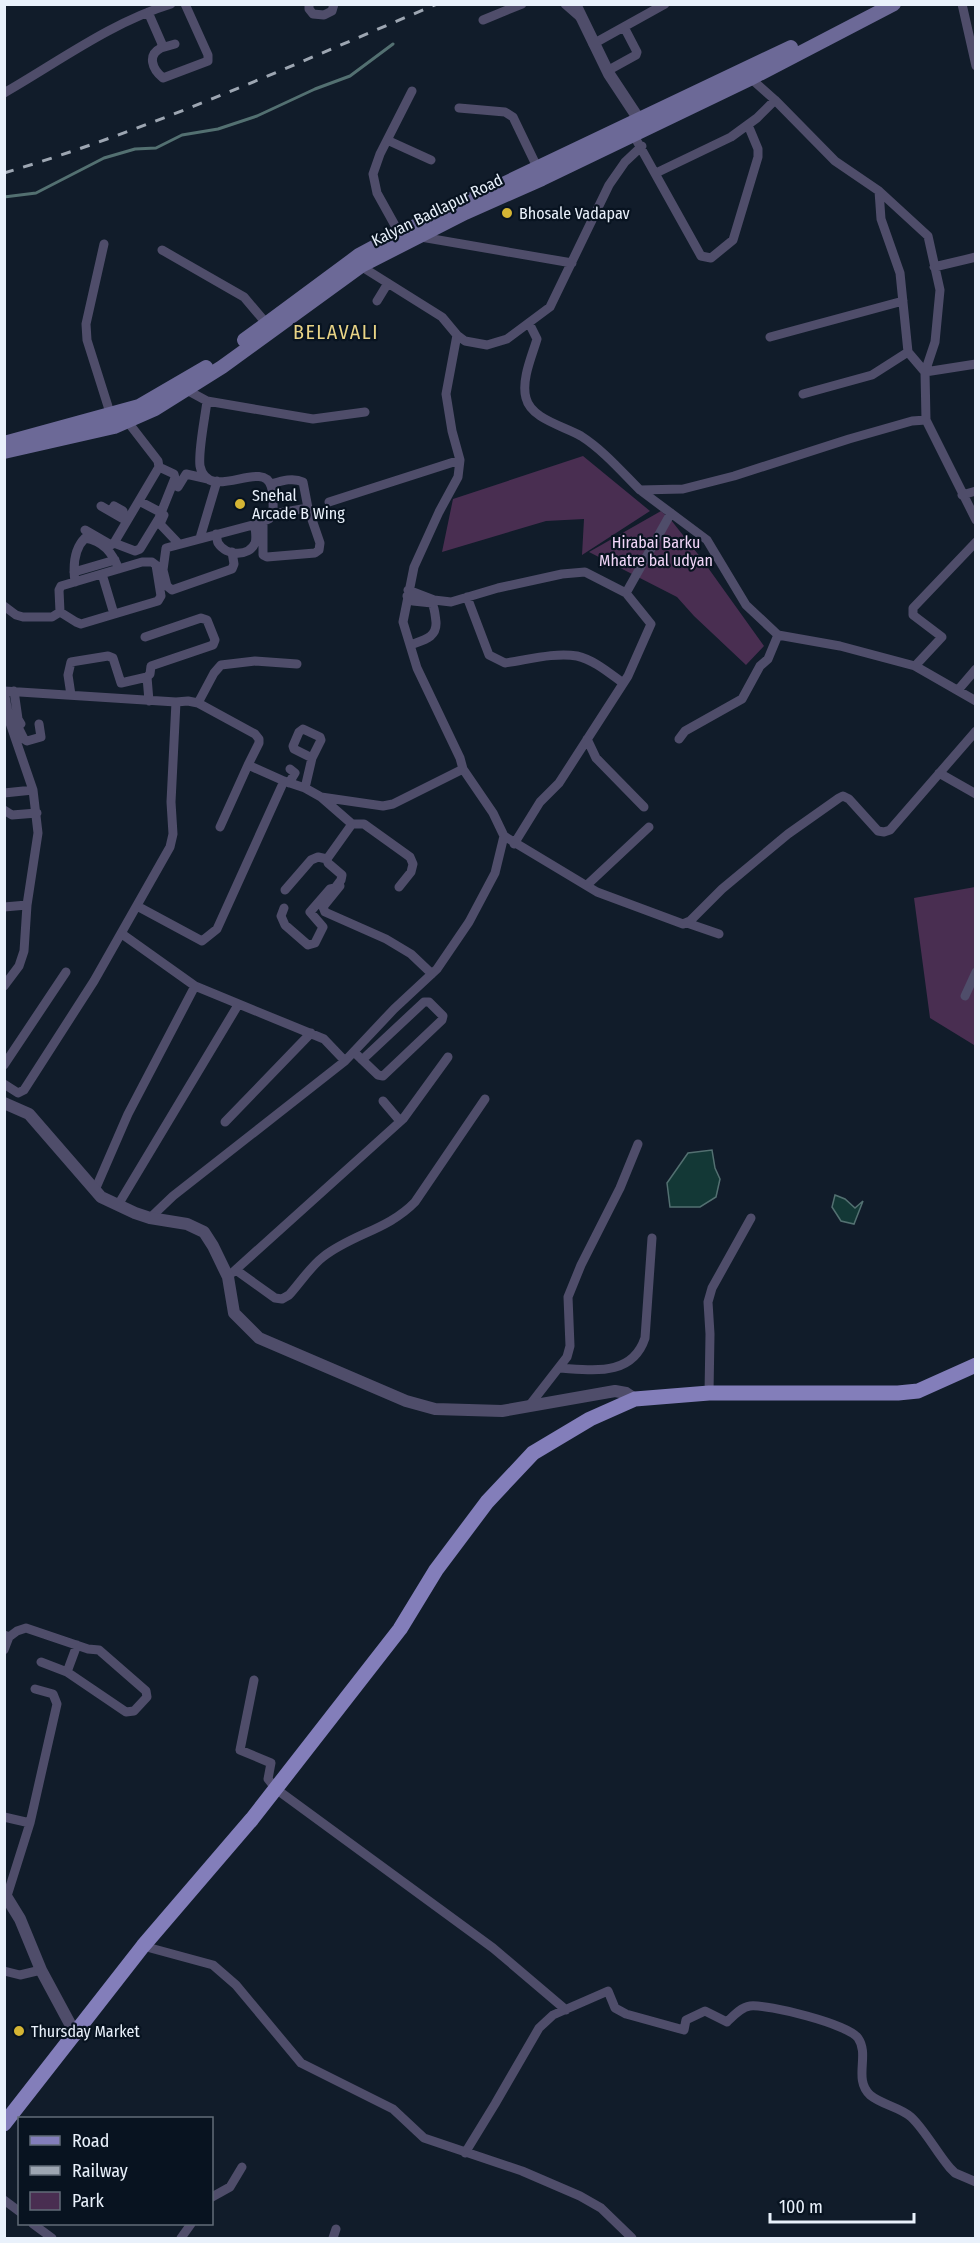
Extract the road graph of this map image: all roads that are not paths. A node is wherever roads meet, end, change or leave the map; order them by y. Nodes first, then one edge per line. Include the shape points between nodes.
1 (171, 4) edge
2 (185, 4) edge
3 (309, 4) edge
4 (334, 4) edge
5 (522, 4) edge
6 (665, 4) edge
7 (874, 4) edge
8 (894, 4) edge
9 (962, 4) edge
10 (576, 8) edge
11 (148, 12) junction
12 (483, 20) dead end
13 (624, 27) junction
14 (175, 44) dead end
15 (593, 44) junction
16 (161, 48) junction
17 (975, 66) edge
18 (607, 71) junction
19 (746, 75) junction
20 (412, 91) dead end
21 (4, 93) edge
22 (775, 100) junction
23 (459, 108) dead end
24 (748, 125) junction
25 (639, 127) junction
26 (387, 140) junction
27 (642, 146) junction
28 (430, 164) dead end
29 (656, 173) junction
30 (540, 174) junction
31 (879, 191) junction
32 (407, 236) junction
33 (104, 244) dead end
34 (162, 250) dead end
35 (975, 257) edge
36 (356, 263) junction
37 (572, 263) junction
38 (934, 267) junction
39 (388, 283) junction
40 (376, 301) dead end
41 (903, 301) junction
42 (529, 323) junction
43 (272, 325) junction
44 (458, 335) junction
45 (770, 337) dead end
46 (908, 352) junction
47 (975, 364) edge
48 (925, 372) junction
49 (182, 388) junction
50 (802, 394) dead end
51 (207, 401) junction
52 (365, 412) dead end
53 (118, 419) junction
54 (926, 420) junction
55 (4, 443) edge
56 (4, 452) edge
57 (460, 460) junction
58 (159, 467) junction
59 (213, 480) junction
60 (271, 484) junction
61 (640, 490) junction
62 (975, 491) edge
63 (962, 495) junction
64 (139, 501) junction
65 (329, 501) dead end
66 (111, 507) dead end
67 (308, 508) junction
68 (160, 512) junction
69 (671, 513) junction
70 (273, 514) junction
71 (975, 520) edge
72 (127, 521) junction
73 (259, 523) junction
74 (85, 530) dead end
75 (216, 534) junction
76 (200, 538) junction
77 (114, 543) junction
78 (975, 543) edge
79 (178, 544) junction
80 (232, 552) junction
81 (115, 560) junction
82 (119, 569) junction
83 (102, 574) junction
84 (75, 577) junction
85 (408, 593) junction
86 (626, 593) junction
87 (467, 597) junction
88 (4, 606) edge
89 (60, 612) junction
90 (114, 614) junction
91 (777, 635) junction
92 (145, 637) dead end
93 (410, 645) junction
94 (297, 664) dead end
95 (915, 666) junction
96 (975, 669) edge
97 (147, 677) junction
98 (623, 682) junction
99 (121, 683) junction
100 (958, 690) junction
101 (8, 691) edge
102 (71, 695) junction
103 (120, 699) junction
104 (149, 701) junction
105 (176, 702) junction
106 (975, 702) edge
107 (198, 703) junction
108 (10, 723) junction
109 (21, 724) dead end
110 (39, 724) dead end
111 (975, 731) edge
112 (587, 739) junction
113 (679, 739) dead end
114 (312, 758) dead end
115 (249, 765) junction
116 (463, 769) junction
117 (290, 770) dead end
118 (939, 773) junction
119 (287, 782) junction
120 (305, 788) junction
121 (33, 790) junction
122 (4, 793) edge
123 (975, 794) edge
124 (321, 797) junction
125 (644, 807) dead end
126 (4, 810) edge
127 (37, 813) junction
128 (352, 824) junction
129 (220, 827) dead end
130 (649, 827) dead end
131 (504, 837) junction
132 (514, 844) junction
133 (327, 859) junction
134 (343, 882) dead end
135 (586, 885) junction
136 (399, 886) dead end
137 (285, 890) dead end
138 (27, 905) junction
139 (137, 906) junction
140 (4, 907) edge
141 (284, 908) dead end
142 (687, 923) junction
143 (122, 934) junction
144 (719, 934) dead end
145 (66, 972) dead end
146 (975, 972) edge
147 (432, 974) junction
148 (4, 986) edge
149 (195, 986) junction
150 (965, 996) dead end
151 (238, 1005) junction
152 (311, 1033) junction
153 (354, 1052) junction
154 (448, 1057) dead end
155 (345, 1060) junction
156 (362, 1060) junction
157 (4, 1065) edge
158 (4, 1084) edge
159 (485, 1099) dead end
160 (383, 1101) dead end
161 (4, 1103) edge
162 (400, 1121) junction
163 (225, 1122) dead end
164 (638, 1144) dead end
165 (95, 1190) junction
166 (118, 1205) junction
167 (150, 1218) junction
168 (751, 1218) dead end
169 (652, 1238) dead end
170 (232, 1274) junction
171 (975, 1365) edge
172 (559, 1368) junction
173 (709, 1393) junction
174 (635, 1399) junction
175 (529, 1406) junction
176 (7, 1636) edge
177 (77, 1645) junction
178 (4, 1650) edge
179 (41, 1662) dead end
180 (67, 1672) junction
181 (254, 1680) dead end
182 (35, 1689) dead end
183 (276, 1789) junction
184 (4, 1817) edge
185 (30, 1822) junction
186 (6, 1894) edge
187 (143, 1946) junction
188 (41, 1970) junction
189 (4, 1971) edge
190 (566, 2010) junction
191 (76, 2035) junction
192 (6, 2121) edge
193 (465, 2152) junction
194 (242, 2168) dead end
195 (975, 2182) edge
196 (213, 2196) edge
197 (4, 2200) edge
198 (18, 2210) edge
199 (36, 2225) edge
200 (190, 2225) edge
201 (52, 2238) edge
202 (181, 2238) edge
203 (632, 2238) edge

1 - 11 street
2 - 16 street via 208,61 163,78 157,73 152,55
3 - 4 street via 313,14 324,15 332,11
5 - 12 street
6 - 13 street
7 - 19 main road
8 - 19 main road, Kalyan Badlapur Road
9 - 17 street
10 - 15 street
11 - 16 street
11 - 21 street
13 - 15 street
13 - 18 street via 636,55
14 - 16 street
15 - 18 street
18 - 25 street
19 - 22 street
19 - 25 main road, Kalyan Badlapur Road
20 - 26 street
22 - 24 street
22 - 31 street via 835,161
23 - 30 street via 505,112 513,117
24 - 29 street
24 - 29 street via 758,157 733,240 711,258 701,256
25 - 27 street
25 - 30 main road, Kalyan Badlapur Road
26 - 28 street
26 - 32 street via 373,174 374,183
27 - 29 street
27 - 37 street via 609,185
30 - 32 main road, Kalyan Badlapur Road
31 - 38 street via 928,236
31 - 41 street via 882,219 900,273
32 - 36 main road, Kalyan Badlapur Road
32 - 37 street
33 - 53 street via 87,340
34 - 43 street via 244,297
35 - 38 street
36 - 39 street
36 - 43 main road, Kalyan Badlapur Road
37 - 42 street via 550,307
38 - 48 street via 940,290 935,342
39 - 40 street
39 - 44 street via 442,317
41 - 45 street
41 - 46 street
42 - 44 street via 507,339 487,345
42 - 61 street via 537,339 525,381 529,407 582,437
43 - 49 main road, Kalyan Badlapur Road
44 - 57 street via 446,394
46 - 48 street
46 - 50 street via 872,375
47 - 48 street
48 - 54 street
49 - 51 street
49 - 53 main road, Kalyan Badlapur Road
51 - 52 street via 314,419
51 - 59 street via 200,464 201,470
53 - 55 main road
53 - 56 main road, Kalyan Badlapur Road
53 - 58 street via 158,461
54 - 61 street via 683,489
54 - 63 street
57 - 65 street
57 - 85 street via 458,477 414,567
58 - 64 street
58 - 68 street via 175,478
59 - 60 street via 235,481 259,475
59 - 76 street
59 - 79 street via 186,474 170,501 160,524
60 - 67 street via 303,482
60 - 70 street
61 - 69 street
62 - 63 street
63 - 71 street
64 - 68 street
64 - 72 street
66 - 72 street
67 - 70 street
67 - 73 street via 320,543 315,553 263,555
68 - 77 street via 140,549 135,551
69 - 86 street
69 - 91 street via 707,540 746,605
70 - 73 street
72 - 77 street
73 - 75 street
73 - 80 street via 254,545 248,551
74 - 77 street via 111,545
75 - 76 street
75 - 80 street via 219,544
76 - 79 street
78 - 95 street via 913,608 914,615 942,637
79 - 80 street via 166,548 164,555 163,570 172,590 232,569
81 - 82 street
81 - 84 street
81 - 84 street via 106,548 85,538 74,560
82 - 83 street
82 - 90 street via 152,562 156,565 161,596 158,601
83 - 84 street
83 - 90 street
84 - 89 street via 58,590
85 - 87 street via 451,602
85 - 93 street via 403,622
85 - 93 street via 413,601 432,603 436,630 428,639
86 - 87 street via 585,572
86 - 98 street via 651,624
87 - 98 street via 489,655 497,660 505,663 576,656
88 - 89 street via 23,616 52,617
89 - 90 street via 81,624
91 - 95 street via 840,646
91 - 113 street via 768,659 742,699 685,731
92 - 97 street via 201,618 207,620 215,640 213,645 151,666
93 - 116 street
94 - 107 street via 255,661 221,665
95 - 100 street
96 - 100 street
97 - 99 street
97 - 104 street
98 - 112 street
99 - 102 street via 113,658 71,662
99 - 103 street
100 - 106 street
101 - 102 street
101 - 108 street
101 - 109 street
102 - 103 street
103 - 104 street
104 - 105 street
105 - 107 street
105 - 139 street via 173,834 170,847
107 - 115 street via 255,734 259,743
108 - 110 street via 27,741 41,737
108 - 121 street
111 - 118 street
112 - 125 street via 596,758
112 - 132 street
114 - 120 street
115 - 119 street
115 - 129 street
116 - 124 street via 393,804 370,805
116 - 131 street
117 - 119 street via 294,773
118 - 123 street
118 - 142 street via 890,830 884,832 878,831 846,797 839,798 788,834
119 - 120 street
119 - 139 street via 212,934 202,941
120 - 124 street
121 - 122 street
121 - 127 street
124 - 128 street
126 - 127 street via 12,815
127 - 138 street via 38,833
128 - 133 street
128 - 136 street via 364,824 410,857 411,872
130 - 135 street
131 - 132 street
131 - 147 street via 495,873 469,922
132 - 135 street
133 - 137 street via 311,860
133 - 141 street via 342,875 335,888 310,912 323,927 315,943 308,945 285,924 281,916
134 - 147 street via 323,907 325,912 386,939 411,954
135 - 142 street via 679,924
138 - 140 street
138 - 148 street via 23,958
139 - 143 street
142 - 144 street
143 - 149 street
143 - 158 street via 24,1090 18,1093
145 - 157 street
146 - 150 street
147 - 153 street
149 - 151 street
149 - 165 street via 128,1114
151 - 152 street
151 - 166 street
152 - 155 street via 324,1039
152 - 163 street
153 - 155 street
153 - 156 street
154 - 162 street
155 - 167 street
156 - 156 street via 383,1076 443,1016 424,1002
159 - 170 street via 404,1213 324,1256 289,1295 275,1298
160 - 162 street
161 - 165 street via 29,1114
162 - 170 street
164 - 172 street via 568,1297 570,1346
165 - 166 street
166 - 167 street
167 - 170 street via 187,1224 204,1232
168 - 173 street via 708,1302
169 - 172 street via 641,1350 632,1360 599,1371
170 - 175 street via 234,1313 259,1338 406,1401 435,1409 502,1411
171 - 173 main road via 918,1390 898,1393
172 - 175 street
173 - 174 main road
174 - 175 street via 615,1391
174 - 183 main road via 590,1419 533,1453 487,1502 436,1570 400,1629
176 - 177 street via 26,1628
176 - 178 street
177 - 180 street
177 - 180 street via 104,1652 146,1691 147,1697 134,1711 126,1712
179 - 180 street
181 - 183 street via 240,1750 271,1763 268,1779
182 - 185 street via 53,1694 57,1704
183 - 187 main road
183 - 190 street via 493,1948
184 - 185 street
185 - 186 street
186 - 188 street
187 - 191 main road
187 - 193 street via 213,1965 236,1985 301,2063 393,2109 429,2142
188 - 189 street via 20,1975
188 - 191 street
190 - 193 street via 544,2022 533,2036
190 - 195 street via 608,1991 615,2008 626,2014 684,2030 686,2020 705,2011 727,2022 748,2006 838,2026 852,2032 862,2046 861,2076 870,2094 910,2116 950,2168
191 - 192 main road
193 - 203 street via 580,2196 601,2208
194 - 196 street via 230,2187
197 - 198 street
199 - 201 street
200 - 202 street

